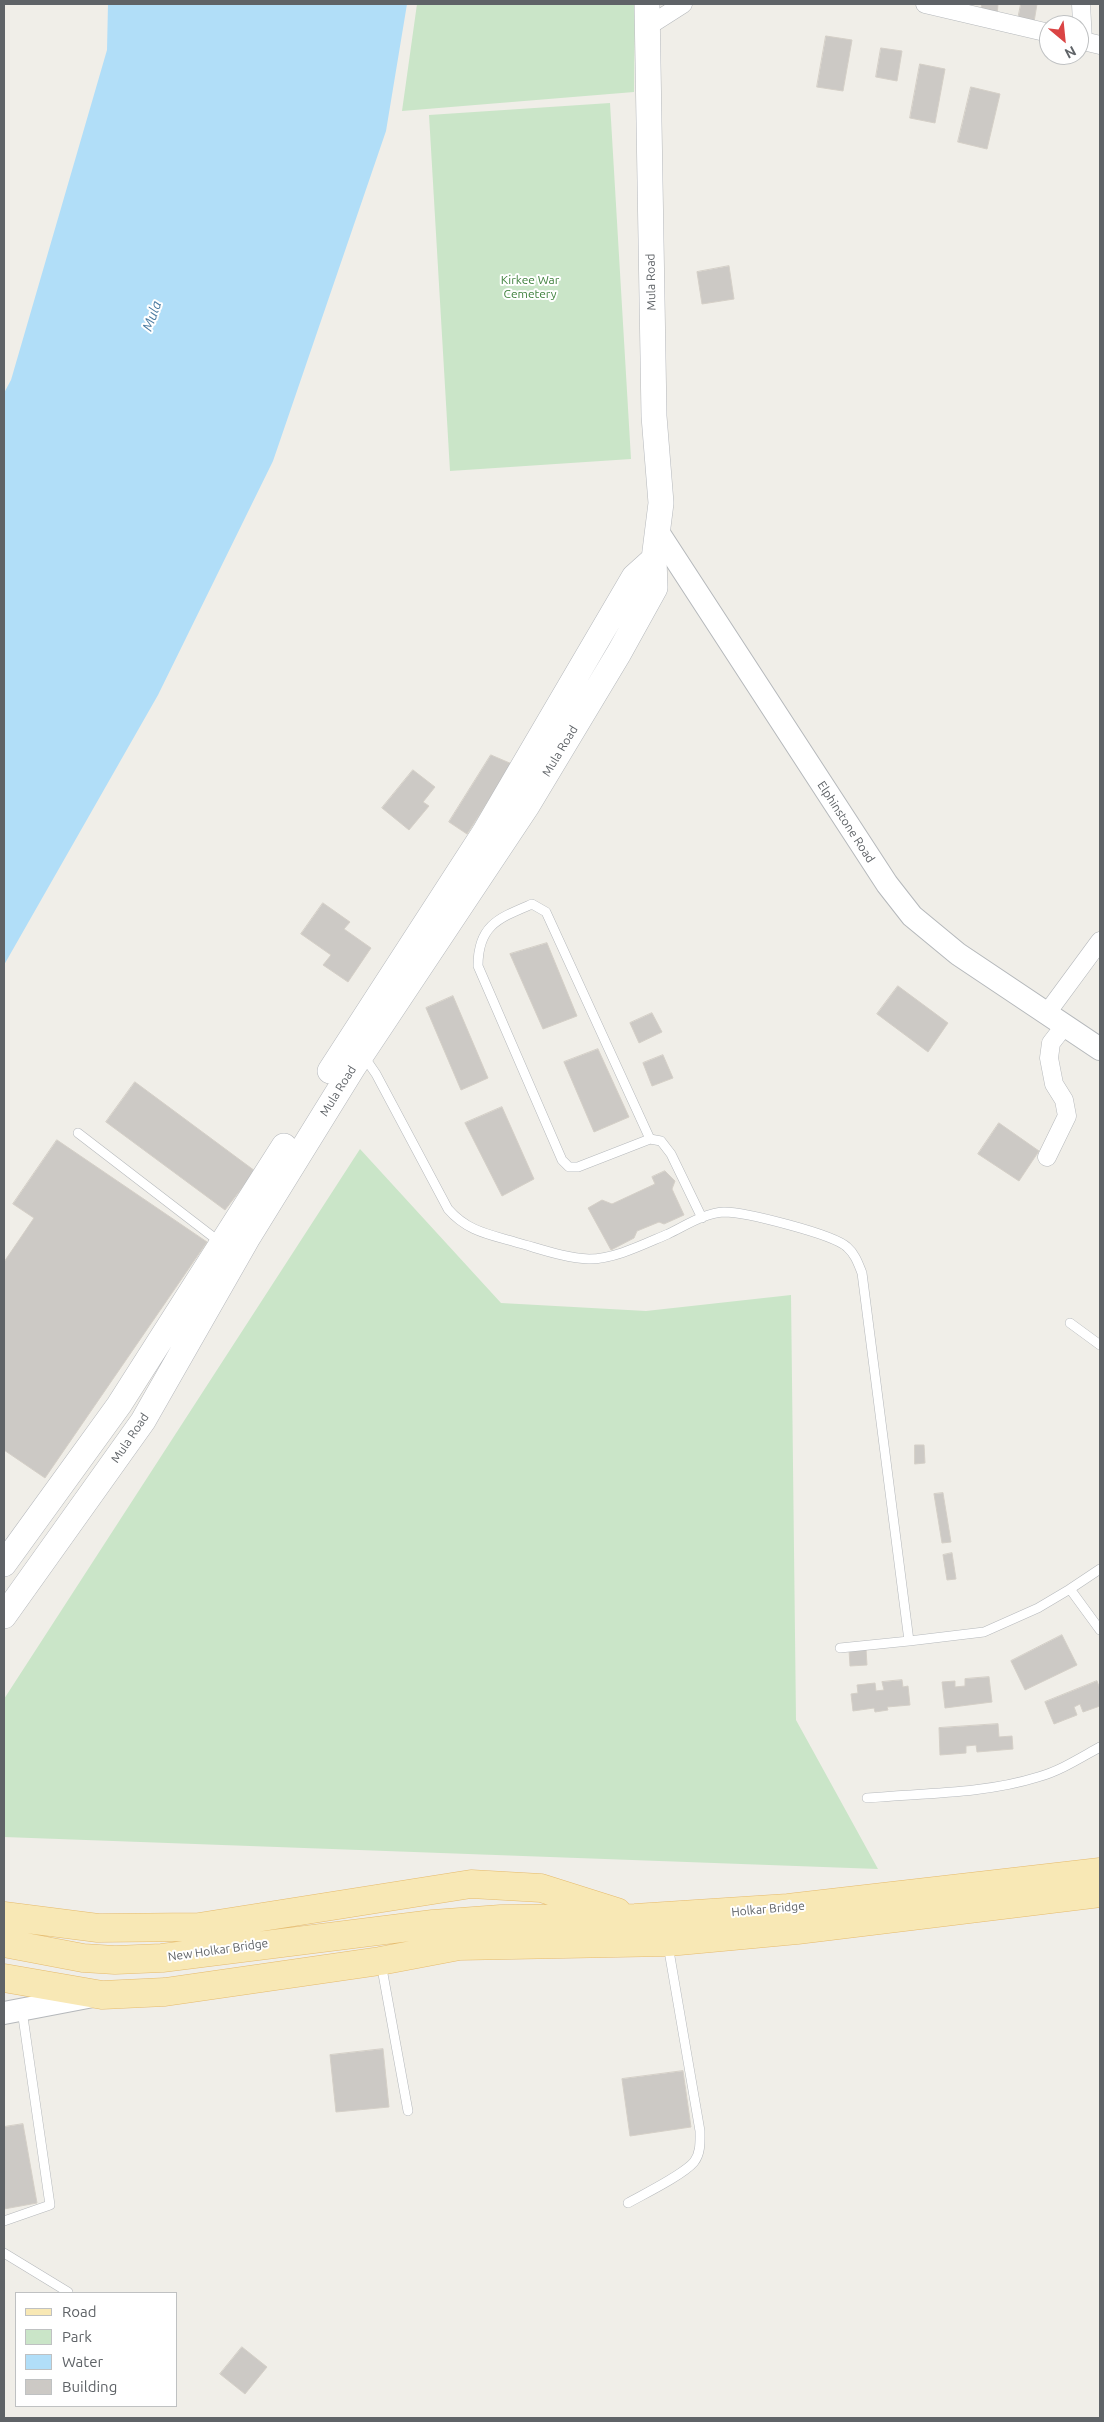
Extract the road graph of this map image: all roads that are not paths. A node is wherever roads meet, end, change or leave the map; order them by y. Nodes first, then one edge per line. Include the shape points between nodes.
1 (683, 4) edge
2 (925, 4) edge
3 (647, 16) edge
4 (1039, 31) edge
5 (658, 532) junction
6 (1100, 941) edge
7 (1100, 963) edge
8 (1076, 974) junction
9 (1056, 1019) junction
10 (356, 1046) junction
11 (1100, 1049) edge
12 (78, 1133) dead end
13 (650, 1139) junction
14 (1047, 1157) dead end
15 (702, 1218) junction
16 (230, 1250) junction
17 (1070, 1323) dead end
18 (1100, 1345) edge
19 (144, 1368) junction
20 (165, 1382) junction
21 (4, 1564) edge
22 (1100, 1569) edge
23 (1070, 1589) junction
24 (4, 1616) edge
25 (1100, 1630) edge
26 (909, 1641) junction
27 (840, 1648) dead end
28 (1100, 1747) edge
29 (867, 1798) dead end
30 (1096, 1879) edge
31 (4, 1916) edge
32 (635, 1918) junction
33 (433, 1924) joint
34 (668, 1942) junction
35 (4, 1943) edge
36 (380, 1960) junction
37 (4, 1978) edge
38 (102, 1995) junction
39 (13, 2012) edge
40 (408, 2110) dead end
41 (628, 2203) dead end
42 (4, 2221) edge
43 (4, 2253) edge
44 (68, 2292) dead end

1 - 3 street
2 - 4 street
3 - 5 main road, Mula Road via 654,416 661,503
5 - 9 street, Elphinstone Road via 887,884 912,916 958,954
5 - 10 main road, Mula Road via 654,559 634,577 541,760
6 - 8 street
7 - 8 street
8 - 9 street
9 - 11 street, Elphinstone Road
9 - 14 street via 1049,1058 1054,1084 1064,1100 1067,1116
10 - 15 lane via 376,1074 448,1209 460,1223 480,1232 588,1259 612,1256
10 - 16 main road, Mula Road
12 - 16 lane
13 - 13 lane via 578,1167 569,1167 562,1160 478,966 478,949 497,919 532,904 546,912
13 - 15 lane via 661,1142 671,1154
15 - 26 lane via 723,1212 784,1222 846,1246 856,1258 862,1273
16 - 19 main road, Mula Road
16 - 20 main road, Mula Road
17 - 18 lane
19 - 20 main road
19 - 21 main road, Mula Road
20 - 24 main road, Mula Road via 144,1421
22 - 23 lane
23 - 25 lane
23 - 26 lane via 1038,1608 984,1632
26 - 27 lane
28 - 29 lane via 1039,1777 1006,1785
30 - 32 main road, Holkar Bridge via 788,1908
30 - 34 main road
31 - 32 main road via 98,1928 199,1927 471,1884 540,1888
32 - 33 main road, Holkar Bridge via 501,1919
33 - 35 main road, New Holkar Bridge via 162,1958 83,1958
34 - 36 main road via 459,1946
34 - 41 lane via 700,2147 688,2167
36 - 38 main road via 165,1992
36 - 40 lane
37 - 38 main road
38 - 39 street
39 - 42 lane via 50,2205
43 - 44 lane

